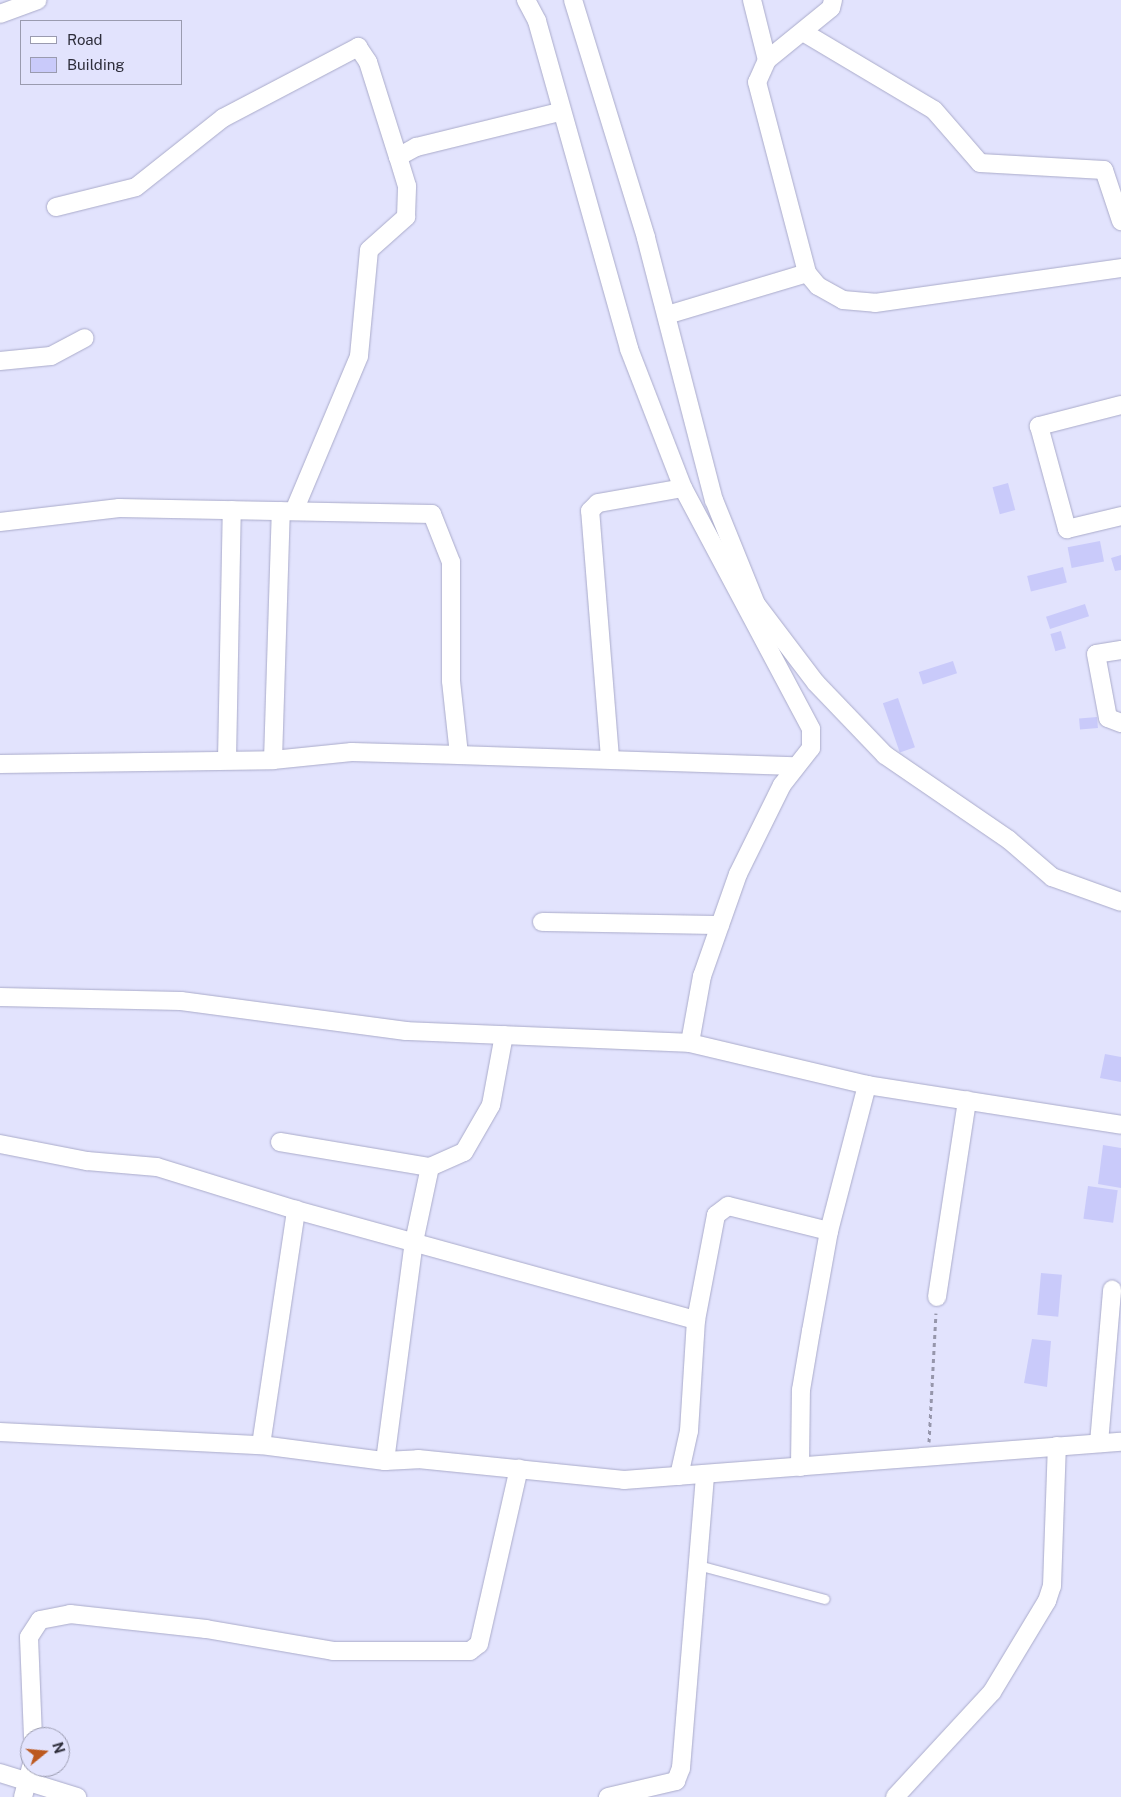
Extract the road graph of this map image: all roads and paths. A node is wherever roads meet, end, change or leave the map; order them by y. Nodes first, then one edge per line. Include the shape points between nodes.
1 (38, 0) edge
2 (526, 0) edge
3 (574, 0) edge
4 (752, 0) edge
5 (833, 0) edge
6 (0, 14) edge
7 (803, 32) junction
8 (767, 60) junction
9 (560, 112) junction
10 (398, 157) junction
11 (56, 207) dead end
12 (1121, 221) edge
13 (1121, 268) edge
14 (807, 273) junction
15 (667, 314) junction
16 (85, 338) dead end
17 (0, 361) edge
18 (1121, 405) edge
19 (683, 488) junction
20 (232, 510) junction
21 (288, 511) junction
22 (1121, 516) edge
23 (0, 522) edge
24 (1121, 650) edge
25 (1121, 723) edge
26 (459, 755) junction
27 (610, 758) junction
28 (227, 760) junction
29 (273, 760) junction
30 (0, 764) edge
31 (794, 766) junction
32 (1121, 902) edge
33 (542, 922) dead end
34 (720, 925) junction
35 (0, 997) edge
36 (504, 1035) junction
37 (690, 1043) junction
38 (867, 1085) junction
39 (967, 1100) junction
40 (1121, 1125) edge
41 (280, 1142) dead end
42 (0, 1144) edge
43 (430, 1167) junction
44 (296, 1210) junction
45 (829, 1231) junction
46 (414, 1242) junction
47 (1112, 1290) dead end
48 (937, 1297) joint
49 (696, 1320) junction
50 (0, 1432) edge
51 (1121, 1442) edge
52 (1099, 1443) junction
53 (261, 1445) junction
54 (1057, 1446) junction
55 (929, 1457) junction
56 (384, 1461) junction
57 (519, 1468) junction
58 (800, 1468) junction
59 (705, 1475) junction
60 (679, 1476) junction
61 (698, 1565) junction
62 (825, 1599) dead end
63 (33, 1727) edge
64 (0, 1773) edge
65 (29, 1777) edge
66 (26, 1791) edge
67 (77, 1797) edge
68 (608, 1797) edge
69 (894, 1797) edge

1 - 6 street
2 - 9 street via 537,21
3 - 15 street
4 - 8 street
5 - 7 street via 831,8
7 - 8 street
7 - 12 street via 934,110 980,163 1104,170
8 - 14 street via 757,82
9 - 10 street via 416,147
9 - 19 street via 629,349
10 - 11 street via 382,99 358,47 223,118 136,187
10 - 21 street via 407,186 406,217 369,250 359,356
13 - 14 street via 874,303 843,300 818,286
14 - 15 street
15 - 32 street via 726,539 756,604 816,683 885,755 1009,840 1040,870
16 - 17 street via 51,356
18 - 22 street via 1039,426 1067,529
19 - 27 street via 598,503 590,511
19 - 31 street via 811,729 811,748
20 - 21 street
20 - 23 street via 119,508
20 - 28 street
21 - 26 street via 416,510 432,514 440,524 451,562 450,681
21 - 29 street
24 - 25 street via 1096,654 1108,718
26 - 27 street via 531,760
26 - 29 street via 352,752
27 - 31 street
28 - 29 street
28 - 30 street
31 - 34 street via 738,874
33 - 34 street
34 - 37 street via 702,976
35 - 36 street via 182,1001 406,1031
36 - 37 street
36 - 43 street via 491,1105 464,1152
37 - 38 street
38 - 39 street
38 - 45 street
39 - 40 street
39 - 48 street
41 - 43 street
42 - 44 street via 87,1161 156,1167
43 - 46 street
44 - 46 street
44 - 53 street
45 - 49 street via 728,1206 716,1215
45 - 58 street via 801,1390
46 - 49 street
46 - 56 street
47 - 52 street
48 - 55 path
49 - 60 street via 689,1431
50 - 53 street
51 - 52 street
52 - 54 street
53 - 56 street
54 - 55 street
54 - 69 street via 1052,1586 1047,1601 992,1692
55 - 58 street
56 - 57 street
57 - 60 street via 624,1480
57 - 63 street via 479,1644 470,1651 333,1651 70,1614 40,1620 29,1637
58 - 59 street
59 - 60 street
59 - 61 street
61 - 62 lane
61 - 68 street via 681,1768 676,1781
64 - 66 street
65 - 66 street
66 - 67 street

